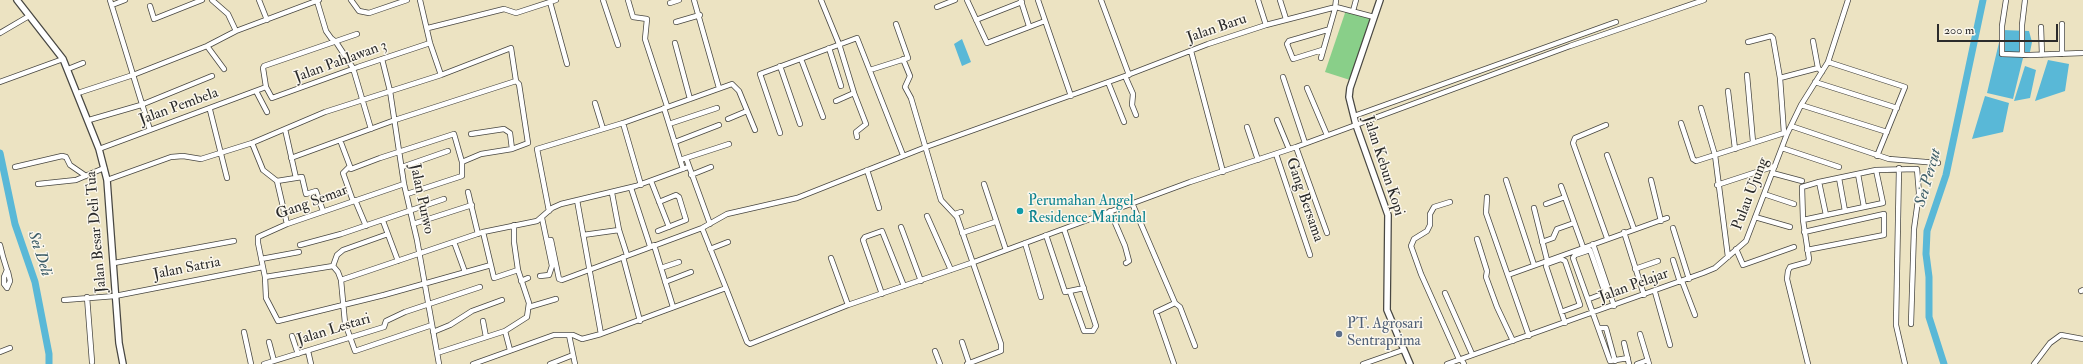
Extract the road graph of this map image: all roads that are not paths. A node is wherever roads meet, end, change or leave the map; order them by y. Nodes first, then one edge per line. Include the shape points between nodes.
1 (17, 0) edge
2 (125, 0) edge
3 (202, 0) edge
4 (212, 0) edge
5 (259, 0) edge
6 (318, 0) edge
7 (351, 0) edge
8 (407, 0) edge
9 (420, 0) edge
10 (556, 0) edge
11 (603, 0) edge
12 (628, 0) edge
13 (679, 0) edge
14 (694, 0) edge
15 (821, 0) edge
16 (955, 0) edge
17 (967, 0) edge
18 (1038, 0) edge
19 (1101, 0) edge
20 (1258, 0) edge
21 (1280, 0) edge
22 (1336, 0) edge
23 (1356, 0) edge
24 (1380, 0) edge
25 (1704, 0) edge
26 (1848, 0) edge
27 (2006, 0) edge
28 (2025, 0) edge
29 (1021, 1) edge
30 (111, 2) edge
31 (542, 2) edge
32 (550, 2) junction
33 (670, 3) dead end
34 (150, 6) dead end
35 (937, 7) dead end
36 (1336, 7) junction
37 (1327, 9) junction
38 (1353, 11) junction
39 (700, 15) junction
40 (29, 16) junction
41 (1374, 17) junction
42 (1286, 19) junction
43 (267, 20) junction
44 (976, 20) junction
45 (1045, 21) junction
46 (676, 22) dead end
47 (1616, 22) dead end
48 (1330, 23) junction
49 (896, 24) dead end
50 (2062, 24) dead end
51 (1266, 25) junction
52 (1029, 26) junction
53 (2042, 27) dead end
54 (428, 28) junction
55 (1328, 30) junction
56 (236, 31) junction
57 (0, 33) edge
58 (357, 34) dead end
59 (1813, 41) dead end
60 (336, 42) junction
61 (1748, 42) dead end
62 (430, 43) junction
63 (675, 43) dead end
64 (839, 44) junction
65 (618, 45) dead end
66 (207, 46) junction
67 (829, 48) junction
68 (1322, 50) junction
69 (1191, 51) junction
70 (2083, 53) edge
71 (2062, 54) junction
72 (2022, 55) junction
73 (2042, 55) junction
74 (1321, 58) dead end
75 (63, 59) junction
76 (382, 59) junction
77 (801, 59) junction
78 (903, 59) junction
79 (1828, 62) junction
80 (83, 63) dead end
81 (567, 64) dead end
82 (780, 66) junction
83 (353, 68) junction
84 (1818, 68) junction
85 (68, 69) junction
86 (224, 69) dead end
87 (870, 70) junction
88 (1822, 72) junction
89 (133, 75) junction
90 (441, 75) junction
91 (1747, 75) dead end
92 (212, 76) dead end
93 (1127, 76) junction
94 (1283, 77) dead end
95 (1780, 78) junction
96 (516, 81) junction
97 (0, 82) edge
98 (1108, 82) junction
99 (1815, 82) junction
100 (841, 86) dead end
101 (266, 87) junction
102 (719, 88) junction
103 (1307, 88) dead end
104 (256, 91) junction
105 (390, 91) junction
106 (1728, 91) dead end
107 (78, 93) junction
108 (854, 93) junction
109 (1071, 96) junction
110 (690, 98) junction
111 (364, 100) junction
112 (836, 100) dead end
113 (596, 103) dead end
114 (141, 104) junction
115 (1801, 105) junction
116 (665, 107) junction
117 (717, 108) dead end
118 (1701, 108) dead end
119 (1897, 108) junction
120 (210, 110) junction
121 (747, 111) junction
122 (267, 112) dead end
123 (1136, 115) dead end
124 (1354, 116) junction
125 (823, 117) dead end
126 (728, 119) dead end
127 (89, 120) junction
128 (395, 120) junction
129 (1277, 120) dead end
130 (1124, 122) dead end
131 (622, 123) junction
132 (1681, 123) dead end
133 (669, 124) junction
134 (800, 124) dead end
135 (1356, 124) junction
136 (719, 125) dead end
137 (1606, 125) dead end
138 (1791, 126) junction
139 (1248, 127) dead end
140 (371, 129) junction
141 (603, 129) junction
142 (150, 130) junction
143 (285, 130) junction
144 (755, 130) dead end
145 (780, 132) dead end
146 (1887, 132) junction
147 (1786, 133) junction
148 (471, 134) dead end
149 (1327, 135) junction
150 (857, 137) dead end
151 (340, 140) junction
152 (675, 142) junction
153 (1753, 142) junction
154 (252, 143) junction
155 (1305, 143) junction
156 (729, 144) dead end
157 (926, 147) junction
158 (1296, 147) junction
159 (1782, 148) junction
160 (99, 149) junction
161 (512, 149) junction
162 (1289, 149) junction
163 (1735, 149) junction
164 (448, 151) dead end
165 (399, 152) junction
166 (221, 153) junction
167 (1276, 154) junction
168 (904, 155) junction
169 (1607, 155) dead end
170 (1715, 156) junction
171 (1877, 156) junction
172 (291, 158) junction
173 (686, 158) junction
174 (680, 160) junction
175 (1258, 160) junction
176 (462, 162) junction
177 (1938, 163) dead end
178 (1775, 166) junction
179 (15, 167) dead end
180 (402, 167) junction
181 (688, 167) junction
182 (711, 167) dead end
183 (1839, 167) dead end
184 (104, 168) junction
185 (350, 168) junction
186 (1899, 168) junction
187 (683, 169) junction
188 (867, 170) junction
189 (1876, 170) junction
190 (1223, 172) junction
191 (1772, 173) junction
192 (1858, 174) junction
193 (692, 175) junction
194 (86, 176) junction
195 (227, 178) dead end
196 (296, 178) junction
197 (1839, 178) junction
198 (106, 180) junction
199 (1506, 180) dead end
200 (1651, 180) dead end
201 (277, 181) junction
202 (650, 181) junction
203 (1802, 181) dead end
204 (1819, 182) junction
205 (38, 184) dead end
206 (404, 184) junction
207 (641, 184) junction
208 (984, 184) dead end
209 (1717, 185) junction
210 (1560, 186) dead end
211 (631, 188) junction
212 (468, 192) dead end
213 (612, 193) junction
214 (407, 194) junction
215 (1764, 194) junction
216 (1565, 197) junction
217 (1487, 198) dead end
218 (444, 199) dead end
219 (354, 200) junction
220 (577, 200) junction
221 (659, 202) junction
222 (1450, 202) dead end
223 (1132, 203) junction
224 (1546, 204) dead end
225 (1794, 204) dead end
226 (472, 205) junction
227 (1864, 207) junction
228 (880, 208) dead end
229 (1534, 208) dead end
230 (411, 210) junction
231 (323, 211) junction
232 (1110, 211) junction
233 (1845, 211) junction
234 (549, 212) junction
235 (961, 212) dead end
236 (955, 214) junction
237 (1826, 215) junction
238 (927, 216) dead end
239 (1755, 217) junction
240 (542, 218) junction
241 (1667, 218) dead end
242 (1803, 220) junction
243 (383, 221) junction
244 (1660, 221) junction
245 (995, 222) junction
246 (1574, 223) junction
247 (287, 224) junction
248 (413, 224) junction
249 (710, 224) junction
250 (366, 226) junction
251 (514, 226) junction
252 (669, 227) junction
253 (900, 227) dead end
254 (1790, 227) dead end
255 (702, 228) junction
256 (1673, 228) dead end
257 (1064, 229) junction
258 (1634, 229) junction
259 (619, 230) junction
260 (658, 231) dead end
261 (1624, 232) junction
262 (1804, 232) junction
263 (481, 233) junction
264 (962, 233) junction
265 (1327, 233) dead end
266 (388, 234) junction
267 (583, 235) junction
268 (1046, 235) junction
269 (1608, 238) junction
270 (1476, 239) dead end
271 (547, 240) junction
272 (234, 241) dead end
273 (454, 242) junction
274 (728, 242) dead end
275 (1542, 242) junction
276 (1025, 243) junction
277 (1592, 244) junction
278 (0, 245) edge
279 (300, 245) dead end
280 (652, 246) junction
281 (1583, 247) junction
282 (1794, 247) dead end
283 (710, 249) junction
284 (1736, 249) junction
285 (1006, 250) junction
286 (1807, 250) junction
287 (299, 252) dead end
288 (420, 253) junction
289 (1310, 255) dead end
290 (625, 256) junction
291 (1728, 257) junction
292 (2, 258) edge
293 (831, 258) dead end
294 (261, 259) junction
295 (1546, 260) junction
296 (1673, 260) dead end
297 (398, 261) junction
298 (1658, 261) dead end
299 (679, 262) dead end
300 (974, 262) junction
301 (114, 263) junction
302 (1126, 263) dead end
303 (1534, 264) junction
304 (491, 265) junction
305 (334, 266) junction
306 (263, 267) junction
307 (661, 268) junction
308 (1635, 269) junction
309 (7, 270) dead end
310 (518, 270) junction
311 (951, 270) junction
312 (589, 271) junction
313 (466, 272) junction
314 (691, 272) dead end
315 (1508, 275) junction
316 (540, 276) dead end
317 (265, 277) junction
318 (528, 278) dead end
319 (1689, 279) junction
320 (341, 280) junction
321 (521, 281) junction
322 (921, 281) junction
323 (424, 282) junction
324 (665, 282) junction
325 (1681, 282) junction
326 (904, 286) junction
327 (480, 287) dead end
328 (726, 288) junction
329 (1084, 288) junction
330 (1070, 292) junction
331 (1654, 292) junction
332 (1445, 293) dead end
333 (882, 294) junction
334 (1644, 295) junction
335 (115, 296) junction
336 (87, 297) junction
337 (1040, 297) dead end
338 (556, 299) dead end
339 (1589, 299) junction
340 (64, 300) dead end
341 (502, 300) dead end
342 (1175, 303) junction
343 (429, 305) junction
344 (848, 305) junction
345 (343, 306) junction
346 (1614, 306) junction
347 (529, 307) junction
348 (673, 307) junction
349 (1561, 312) junction
350 (1594, 313) junction
351 (1695, 315) dead end
352 (483, 321) dead end
353 (640, 321) junction
354 (1565, 323) junction
355 (1911, 324) dead end
356 (432, 325) junction
357 (505, 331) junction
358 (244, 332) dead end
359 (434, 332) junction
360 (569, 334) junction
361 (601, 334) junction
362 (1640, 334) dead end
363 (292, 336) dead end
364 (1529, 336) junction
365 (486, 337) junction
366 (351, 338) junction
367 (2083, 339) edge
368 (1513, 341) junction
369 (269, 342) dead end
370 (962, 342) dead end
371 (1624, 343) dead end
372 (1670, 345) dead end
373 (1195, 346) dead end
374 (10, 348) dead end
375 (510, 350) junction
376 (1403, 350) junction
377 (308, 351) junction
378 (935, 351) dead end
379 (0, 352) edge
380 (438, 353) junction
381 (298, 354) junction
382 (1472, 354) junction
383 (573, 356) junction
384 (1628, 358) junction
385 (1460, 359) junction
386 (274, 361) junction
387 (92, 362) dead end
388 (1648, 362) edge
389 (123, 364) edge
390 (251, 364) edge
391 (264, 364) edge
392 (311, 364) edge
393 (439, 364) edge
394 (473, 364) edge
395 (550, 364) edge
396 (575, 364) edge
397 (940, 364) edge
398 (968, 364) edge
399 (1174, 364) edge
400 (1363, 364) edge
401 (1410, 364) edge
402 (1450, 364) edge
403 (1464, 364) edge
404 (1629, 364) edge
405 (1637, 364) edge
406 (1808, 364) edge
407 (1905, 364) edge
408 (2034, 364) edge

1 - 40 main road, Jalan Besar Deli Tua
2 - 30 street
3 - 34 street via 154,19
4 - 56 street via 228,14
5 - 43 street
6 - 43 street
6 - 60 street via 326,31
7 - 8 street via 359,10 369,13
9 - 54 street
10 - 32 street
11 - 65 street
12 - 116 street via 633,17 646,19 645,39
13 - 33 street
14 - 39 street
15 - 64 street
16 - 35 street
17 - 44 street
18 - 45 street
19 - 93 street
20 - 51 street
21 - 42 street
22 - 36 street
23 - 38 street
24 - 41 main road, Jalan Kebun Kopi
25 - 135 street
26 - 79 street, Pulau Ujung
27 - 72 street via 2002,26 2002,54
28 - 72 street
29 - 44 street
29 - 52 street
30 - 89 street
31 - 32 street
31 - 54 street via 515,13 504,9
32 - 81 street
36 - 37 street, Jalan Baru
36 - 38 street, Jalan Baru
36 - 48 street
37 - 42 street, Jalan Baru
37 - 48 street
38 - 41 street, Jalan Baru
39 - 46 street
39 - 102 street
40 - 57 street
40 - 75 main road, Jalan Besar Deli Tua
41 - 124 main road, Jalan Kebun Kopi via 1350,88 1349,97
42 - 51 street, Jalan Baru
43 - 56 street
44 - 52 street via 987,43
45 - 52 street
45 - 109 street
47 - 124 street
48 - 55 street
49 - 78 street via 908,57
50 - 71 street
51 - 69 street, Jalan Baru
53 - 73 street
54 - 62 street
55 - 68 street
55 - 68 street via 1289,41 1287,44 1293,59
56 - 66 street
58 - 60 street
59 - 84 street
60 - 83 street
60 - 101 street via 264,66
61 - 95 street via 1772,37
62 - 76 street, Jalan Pahlawan 3
62 - 90 street
63 - 110 street
64 - 67 street
64 - 87 street via 858,38
64 - 108 street
66 - 86 street
66 - 89 street
67 - 77 street
67 - 100 street
68 - 74 street
69 - 93 street, Jalan Baru
69 - 190 street
70 - 71 street
71 - 73 street
72 - 73 street
75 - 85 main road, Jalan Besar Deli Tua
75 - 97 street
76 - 83 street, Jalan Pahlawan 3
76 - 105 street, Jalan Purwo
77 - 82 street
77 - 125 street
78 - 87 street
78 - 157 street via 910,76 905,87 911,98
79 - 88 street, Pulau Ujung
79 - 119 street via 1903,86 1905,89
80 - 85 street
82 - 134 street
82 - 145 street via 760,74
83 - 101 street, Jalan Pahlawan 3 via 274,99
83 - 111 street
84 - 88 street
84 - 95 street
85 - 107 main road, Jalan Besar Deli Tua
87 - 168 street
88 - 99 street, Pulau Ujung
89 - 107 street
89 - 114 street
90 - 96 street via 511,48
90 - 105 street
91 - 153 street
92 - 114 street
93 - 98 street, Jalan Baru
93 - 123 street
94 - 155 street
95 - 147 street
96 - 128 street
96 - 161 street via 519,84 528,141 526,145
98 - 109 street, Jalan Baru
98 - 130 street
99 - 115 street, Pulau Ujung
99 - 119 street
101 - 104 street, Jalan Pembela
102 - 110 street
102 - 121 street via 735,85
103 - 149 street
104 - 120 street, Jalan Pembela
104 - 122 street
105 - 111 street
105 - 128 street, Jalan Purwo
106 - 163 street
107 - 127 main road, Jalan Besar Deli Tua
108 - 112 street
108 - 150 street via 866,124 856,132
109 - 157 street, Jalan Baru
110 - 116 street
111 - 140 street
111 - 143 street via 325,112
113 - 141 street
114 - 127 street
114 - 142 street
115 - 138 street, Pulau Ujung
115 - 146 street
116 - 131 street
116 - 133 street
117 - 133 street
118 - 170 street
119 - 146 street
120 - 142 street, Jalan Pembela
120 - 166 street
121 - 126 street
121 - 144 street
124 - 135 main road, Jalan Kebun Kopi
127 - 160 main road, Jalan Besar Deli Tua
128 - 140 street
128 - 165 street, Jalan Purwo
129 - 162 street
131 - 141 street
131 - 207 street
132 - 170 street via 1694,161
133 - 152 street
135 - 149 street
135 - 376 main road, Jalan Kebun Kopi via 1388,215 1387,310
136 - 152 street
137 - 269 street via 1575,138 1573,143
138 - 147 street, Pulau Ujung
138 - 171 street
139 - 175 street
140 - 151 street
141 - 234 street via 537,149
142 - 160 street, Jalan Pembela
143 - 154 street
143 - 172 street
146 - 171 street
147 - 153 street
147 - 159 street, Pulau Ujung
148 - 161 street via 504,129 510,133
149 - 155 street
151 - 172 street
151 - 185 street
152 - 174 street
153 - 163 street
154 - 166 street
154 - 201 street via 262,170
155 - 158 street
156 - 173 street
157 - 168 street, Jalan Baru
157 - 236 street via 941,200
158 - 162 street
158 - 265 street
159 - 178 street, Pulau Ujung
159 - 183 street
160 - 184 main road, Jalan Besar Deli Tua
161 - 176 street via 481,154
162 - 167 street
163 - 170 street
164 - 180 street
165 - 176 street via 452,134 455,136
165 - 180 street, Jalan Purwo
165 - 185 street
166 - 195 street
166 - 198 street via 200,159 172,157
167 - 175 street
167 - 289 street, Gang Bersama
168 - 188 street, Jalan Baru
169 - 258 street
170 - 209 street
171 - 177 street via 1898,161
172 - 196 street
173 - 174 street
173 - 181 street
174 - 187 street
175 - 190 street
176 - 214 street via 464,174 461,177
178 - 191 street, Pulau Ujung
178 - 209 street
179 - 194 street via 62,156
180 - 206 street, Jalan Purwo
181 - 187 street
181 - 193 street
182 - 193 street
184 - 194 street
184 - 198 main road, Jalan Besar Deli Tua
185 - 219 street via 343,173
186 - 189 street
186 - 355 street via 1917,169 1919,193 1914,229
186 - 407 street via 1896,325
187 - 202 street
188 - 228 street
188 - 249 street, Jalan Baru via 797,198 727,214
189 - 192 street
189 - 227 street via 1883,202
190 - 223 street
191 - 203 street
191 - 215 street, Pulau Ujung
192 - 197 street
192 - 227 street
193 - 249 street
194 - 205 street via 76,180
196 - 201 street
196 - 231 street via 302,177 306,194 316,191
197 - 204 street
197 - 233 street
198 - 301 main road, Jalan Besar Deli Tua
199 - 303 street
200 - 244 street
201 - 247 street
202 - 207 street
202 - 221 street
204 - 237 street
204 - 242 street via 1802,187
206 - 214 street, Jalan Purwo
206 - 219 street, Gang Semar
207 - 211 street
208 - 245 street
209 - 291 street
210 - 216 street
211 - 213 street
211 - 280 street
212 - 226 street
213 - 220 street
213 - 259 street
214 - 230 street, Jalan Purwo
215 - 225 street
215 - 239 street, Pulau Ujung
216 - 224 street
216 - 246 street
217 - 315 street via 1486,210
218 - 230 street
219 - 231 street, Gang Semar
219 - 250 street
220 - 234 street via 555,206
220 - 267 street
221 - 252 street
221 - 252 street via 674,195 679,197 686,221
222 - 385 street via 1434,207 1427,231 1414,239 1411,246
223 - 232 street
223 - 342 street
226 - 248 street
226 - 263 street
227 - 233 street
229 - 275 street
230 - 243 street
230 - 248 street, Jalan Purwo
231 - 247 street, Gang Semar
232 - 257 street
232 - 302 street via 1125,246 1129,261
233 - 237 street
234 - 240 street
235 - 236 street
236 - 264 street
237 - 242 street
238 - 311 street
239 - 254 street
239 - 284 street, Pulau Ujung via 1746,241
240 - 251 street
240 - 271 street
241 - 244 street
242 - 262 street
243 - 250 street
243 - 266 street
244 - 258 street
245 - 264 street
245 - 285 street
246 - 275 street via 1558,229 1553,238
246 - 281 street
247 - 294 street, Gang Semar via 258,238
248 - 288 street, Jalan Purwo
249 - 255 street, Jalan Baru
250 - 279 street
251 - 263 street
251 - 310 street
252 - 260 street
253 - 322 street
255 - 280 street, Jalan Baru
255 - 283 street
256 - 319 street
257 - 268 street
257 - 329 street
258 - 261 street
259 - 267 street
259 - 290 street
261 - 269 street
261 - 308 street
262 - 286 street
262 - 286 street via 1884,214 1884,235
263 - 273 street
263 - 304 street
264 - 300 street
266 - 297 street
266 - 305 street via 343,250 337,256
267 - 312 street
268 - 276 street
268 - 330 street via 1064,290 1066,293
269 - 277 street
270 - 368 street via 1488,271 1486,277 1497,308
271 - 312 street, Jalan Baru via 552,241 560,280
271 - 316 street via 551,272 549,275
272 - 301 street
273 - 288 street
273 - 313 street
274 - 283 street
275 - 295 street
276 - 285 street
276 - 337 street
277 - 281 street
277 - 346 street
278 - 292 street
280 - 290 street, Jalan Baru
280 - 307 street
281 - 295 street
282 - 284 street via 1743,264
283 - 328 street
284 - 291 street, Pulau Ujung
285 - 300 street
286 - 406 street via 1808,262 1790,267 1787,278
287 - 294 street
288 - 297 street
288 - 323 street, Jalan Purwo
290 - 312 street, Jalan Baru
290 - 353 street
291 - 319 street, Jalan Pelajar via 1715,268
292 - 309 street
293 - 344 street
294 - 306 street, Gang Semar
295 - 303 street
296 - 325 street
297 - 320 street
298 - 308 street
299 - 307 street
300 - 311 street
300 - 398 street via 1001,344 1001,351
301 - 335 main road, Jalan Besar Deli Tua
303 - 315 street
304 - 310 street via 494,278
304 - 313 street
305 - 317 street
305 - 320 street
306 - 317 street, Gang Semar
306 - 335 street, Jalan Satria
307 - 324 street
308 - 334 street
310 - 321 street
311 - 322 street
312 - 361 street
313 - 323 street
314 - 324 street
315 - 364 street
317 - 345 street, Gang Semar via 267,301 278,321
318 - 321 street
319 - 325 street, Jalan Pelajar
320 - 345 street
321 - 347 street
322 - 326 street
323 - 343 street, Jalan Purwo
323 - 345 street
324 - 348 street
325 - 331 street, Jalan Pelajar
325 - 351 street
326 - 333 street
326 - 333 street via 882,231 865,237 863,240
327 - 343 street, Jalan Lestari
328 - 344 street via 750,344
328 - 348 street
329 - 330 street
329 - 330 street via 1096,326 1091,332 1084,331
331 - 334 street, Jalan Pelajar
331 - 372 street
332 - 382 street
333 - 344 street
334 - 346 street, Jalan Pelajar
335 - 336 street, Jalan Satria
335 - 389 main road, Jalan Besar Deli Tua
336 - 340 street, Jalan Satria
336 - 387 street
338 - 347 street
339 - 339 street via 1605,292 1590,250 1573,258
339 - 350 street
341 - 359 street via 470,311 450,325
342 - 373 street via 1180,307
342 - 399 street via 1156,312
343 - 356 street, Jalan Purwo
343 - 366 street, Jalan Lestari via 403,313 386,321 384,327
345 - 366 street via 345,323
346 - 350 street, Jalan Pelajar
347 - 357 street via 527,317
348 - 353 street
349 - 349 street via 1580,305 1561,258 1546,266
349 - 354 street
350 - 354 street, Jalan Pelajar
350 - 384 street via 1600,328 1606,328 1612,361
352 - 365 street
353 - 361 street
354 - 364 street, Jalan Pelajar
356 - 359 street, Jalan Purwo
356 - 366 street via 356,351
357 - 365 street
357 - 375 street
358 - 390 street
359 - 380 street, Jalan Purwo
360 - 361 street via 582,339
360 - 375 street via 554,335
360 - 383 street
362 - 388 street
363 - 381 street
364 - 368 street, Jalan Pelajar
365 - 380 street
366 - 377 street, Jalan Lestari
367 - 408 street via 2061,335 2050,343
368 - 382 street, Jalan Pelajar
369 - 386 street
370 - 398 street
371 - 384 street
374 - 379 street
375 - 394 street
376 - 400 street
376 - 401 main road, Jalan Kebun Kopi
377 - 381 street, Jalan Lestari
377 - 392 street
378 - 397 street
380 - 393 street, Jalan Purwo
381 - 386 street, Jalan Lestari
382 - 385 street, Jalan Pelajar
383 - 395 street
383 - 396 street
384 - 404 street
385 - 402 street, Jalan Pelajar
385 - 403 street
386 - 391 street, Jalan Lestari
388 - 405 street

